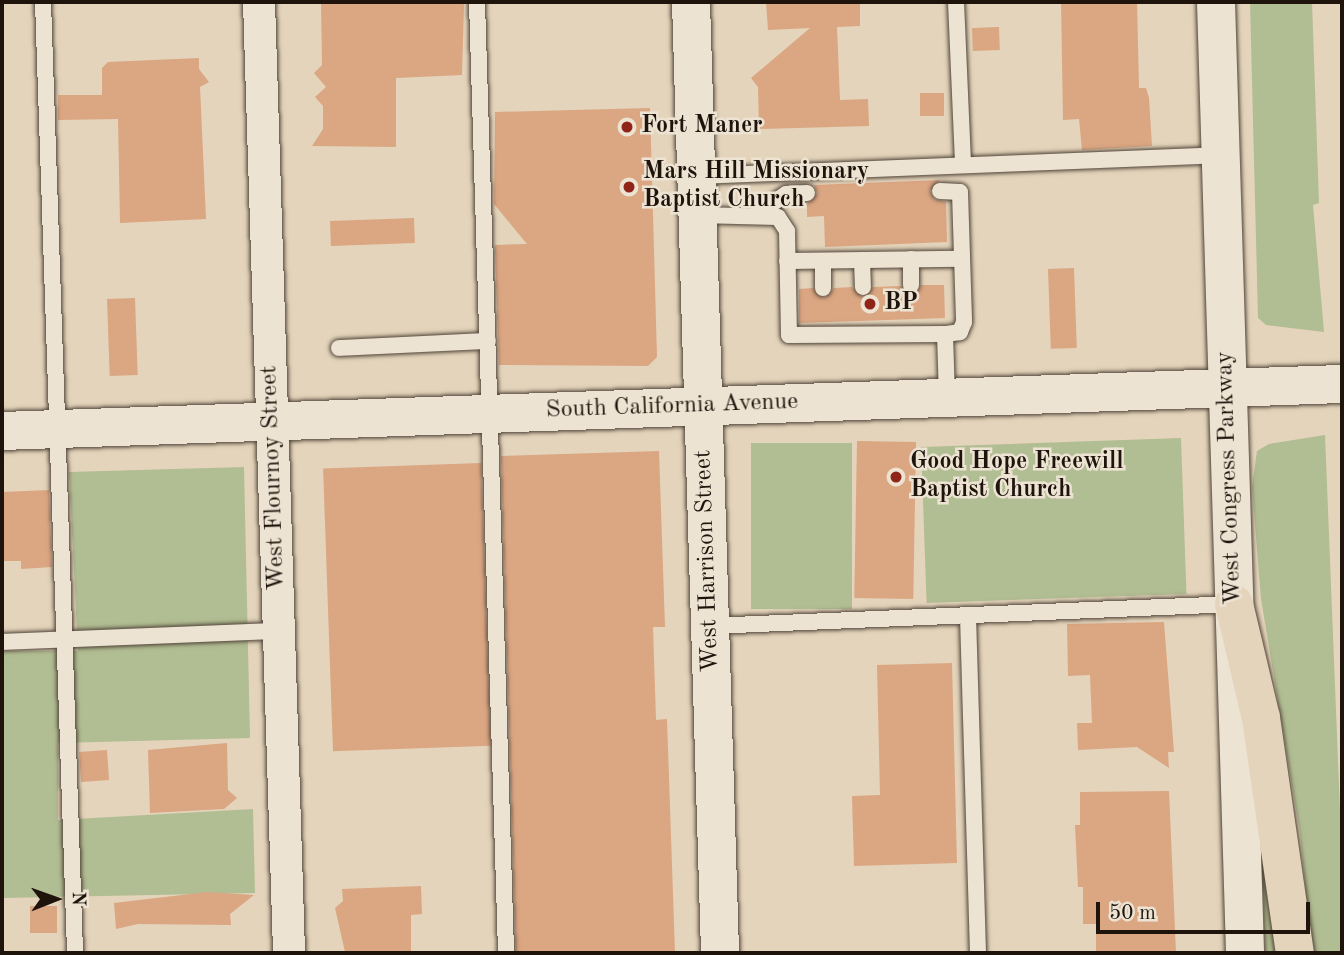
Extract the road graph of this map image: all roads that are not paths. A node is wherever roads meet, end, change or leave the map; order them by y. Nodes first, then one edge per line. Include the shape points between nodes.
1 (43, 2) edge
2 (258, 2) edge
3 (477, 2) edge
4 (691, 2) edge
5 (956, 2) edge
6 (1216, 2) edge
7 (1221, 155) junction
8 (963, 165) junction
9 (696, 176) junction
10 (940, 191) dead end
11 (807, 193) dead end
12 (698, 215) junction
13 (755, 215) junction
14 (911, 259) junction
15 (961, 259) junction
16 (862, 260) junction
17 (787, 261) junction
18 (823, 261) junction
19 (911, 285) dead end
20 (863, 287) dead end
21 (823, 288) dead end
22 (945, 334) junction
23 (488, 341) junction
24 (339, 348) dead end
25 (1333, 384) edge
26 (1227, 386) junction
27 (947, 397) junction
28 (703, 406) junction
29 (491, 413) junction
30 (272, 421) junction
31 (59, 429) junction
32 (2, 431) edge
33 (1234, 604) junction
34 (968, 616) junction
35 (710, 626) junction
36 (279, 631) junction
37 (65, 639) junction
38 (2, 642) edge
39 (75, 953) edge
40 (289, 953) edge
41 (506, 953) edge
42 (720, 953) edge
43 (978, 953) edge
44 (1245, 953) edge
45 (1295, 953) edge

1 - 31 lane
2 - 30 street, West Flournoy Street
3 - 23 lane
4 - 9 street, West Harrison Street
5 - 8 lane
6 - 7 street, West Congress Parkway
7 - 8 lane
7 - 26 street, West Congress Parkway
8 - 9 lane
9 - 12 street, West Harrison Street
10 - 15 lane via 960,192
11 - 13 lane via 786,194
12 - 13 lane
12 - 28 street, West Harrison Street
13 - 17 lane via 778,217 787,231
14 - 15 lane
14 - 16 lane
14 - 19 lane
15 - 22 lane via 964,322 960,332
16 - 18 lane
16 - 20 lane
17 - 18 lane
17 - 22 lane via 789,335 825,329 912,327
18 - 21 lane
22 - 27 lane
23 - 24 lane
23 - 29 lane
25 - 26 street, South California Avenue
26 - 27 street, South California Avenue
26 - 33 street, West Congress Parkway
27 - 28 street, South California Avenue
28 - 29 street, South California Avenue
28 - 35 street, West Harrison Street
29 - 30 street, South California Avenue
29 - 41 lane
30 - 31 street, South California Avenue
30 - 36 street, West Flournoy Street
31 - 32 street, South California Avenue
31 - 37 lane
33 - 34 lane
33 - 44 street, West Congress Parkway
33 - 45 highway via 1261,718
34 - 35 lane
34 - 43 lane
35 - 42 street, West Harrison Street
36 - 37 lane
36 - 40 street, West Flournoy Street
37 - 38 lane
37 - 39 lane

